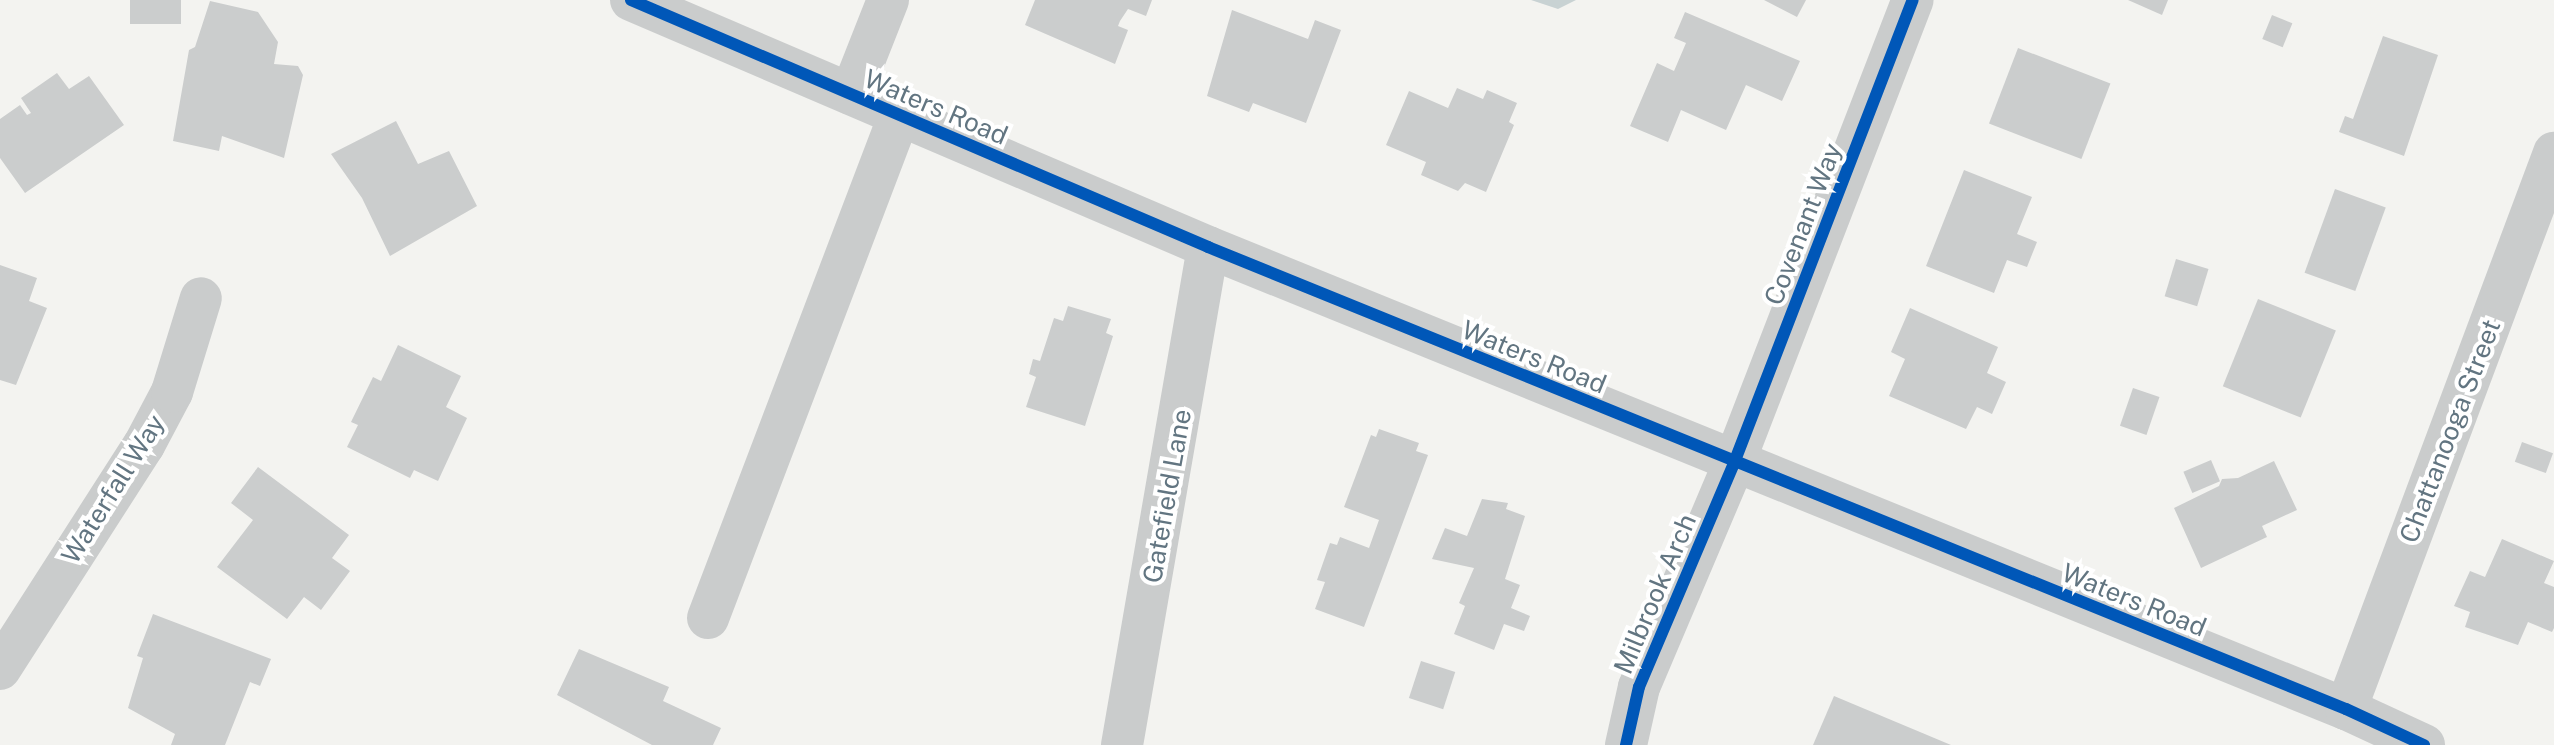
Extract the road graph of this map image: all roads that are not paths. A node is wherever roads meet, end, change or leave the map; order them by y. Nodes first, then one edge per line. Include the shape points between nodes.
1 (631, 0) edge
2 (888, 0) edge
3 (1913, 0) edge
4 (851, 94) junction
5 (899, 116) junction
6 (2554, 153) edge
7 (1208, 247) junction
8 (201, 298) dead end
9 (1734, 463) junction
10 (708, 618) dead end
11 (0, 669) edge
12 (2346, 709) junction
13 (1122, 745) edge
14 (1626, 745) edge
15 (2424, 745) edge

1 - 4 street, Waters Road
2 - 4 street
3 - 9 street, Covenant Way
4 - 5 street, Waters Road
5 - 7 street, Waters Road
5 - 10 street
6 - 12 street, Chattanooga Street
7 - 9 street, Waters Road
7 - 13 street, Gatefield Lane
8 - 11 street, Waterfall Way via 172,392 144,445
9 - 12 street, Waters Road
9 - 14 street, Milbrook Arch via 1639,687
12 - 15 street, Waters Road

